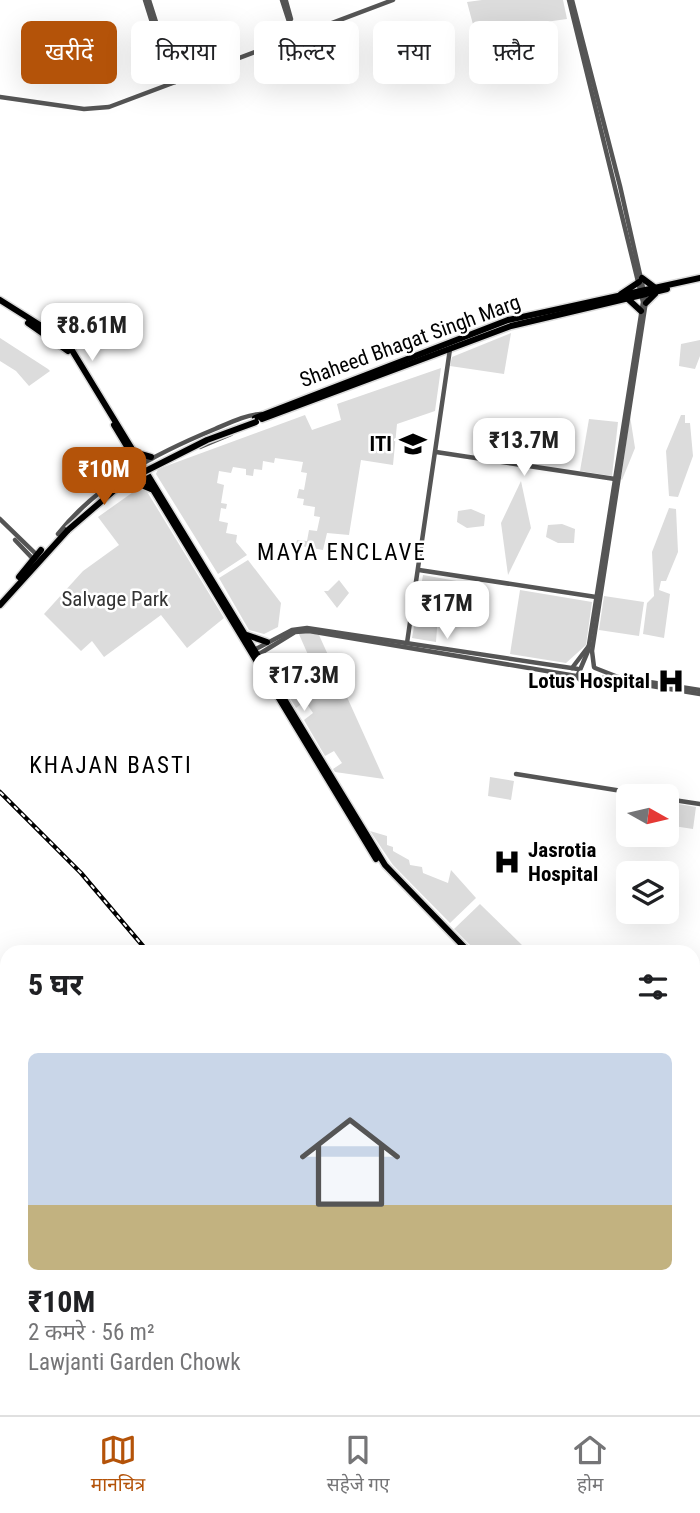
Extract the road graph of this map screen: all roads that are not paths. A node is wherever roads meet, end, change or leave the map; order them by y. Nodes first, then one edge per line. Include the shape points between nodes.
1 (147, 0) edge
2 (284, 0) edge
3 (393, 0) edge
4 (571, 0) edge
5 (382, 1) edge
6 (153, 21) edge
7 (290, 21) edge
8 (332, 21) edge
9 (165, 84) edge
10 (0, 96) edge
11 (640, 280) junction
12 (700, 280) edge
13 (656, 290) junction
14 (619, 295) junction
15 (643, 295) junction
16 (628, 299) junction
17 (604, 301) junction
18 (0, 302) edge
19 (641, 311) junction
20 (450, 349) junction
21 (442, 353) junction
22 (448, 366) junction
23 (265, 416) junction
24 (436, 452) junction
25 (134, 454) junction
26 (151, 457) junction
27 (140, 464) junction
28 (155, 469) junction
29 (127, 472) junction
30 (146, 474) junction
31 (617, 480) junction
32 (132, 481) junction
33 (153, 486) junction
34 (103, 491) junction
35 (109, 496) junction
36 (0, 522) edge
37 (59, 535) junction
38 (35, 557) junction
39 (419, 570) junction
40 (599, 597) junction
41 (0, 599) edge
42 (0, 605) edge
43 (246, 635) junction
44 (267, 642) junction
45 (407, 643) junction
46 (589, 645) junction
47 (254, 653) junction
48 (594, 667) junction
49 (580, 668) junction
50 (572, 669) junction
51 (577, 677) junction
52 (595, 679) junction
53 (700, 692) edge
54 (516, 774) dead end
55 (616, 790) edge
56 (679, 801) edge
57 (700, 804) edge
58 (460, 945) edge

1 - 6 street
2 - 7 street
3 - 5 street
4 - 11 street
5 - 8 street
9 - 10 street via 93,109
11 - 13 main road
11 - 14 main road
11 - 15 street
12 - 13 main road, Shaheed Bhagat Singh Marg
13 - 15 main road, Shaheed Bhagat Singh Marg
13 - 15 main road
14 - 15 main road, Shaheed Bhagat Singh Marg
14 - 17 main road, Shaheed Bhagat Singh Marg
15 - 16 main road, Shaheed Bhagat Singh Marg
15 - 19 street
15 - 31 street
16 - 17 main road, Shaheed Bhagat Singh Marg
16 - 19 main road
17 - 20 main road, Shaheed Bhagat Singh Marg via 511,326
17 - 23 main road, Shaheed Bhagat Singh Marg via 508,320
18 - 25 main road via 65,348
19 - 31 street
20 - 21 main road, Shaheed Bhagat Singh Marg
20 - 22 street
21 - 22 street
21 - 23 main road, Shaheed Bhagat Singh Marg
22 - 24 street
23 - 26 street, Shaheed Bhagat Singh Marg via 228,423
23 - 28 street, Shaheed Bhagat Singh Marg
23 - 37 main road, bridge via 124,482
24 - 31 street
24 - 39 street
25 - 26 main road
25 - 27 main road
25 - 29 main road
26 - 27 street, Shaheed Bhagat Singh Marg
26 - 28 street
27 - 29 street, Shaheed Bhagat Singh Marg
27 - 30 main road
28 - 30 main road, Shaheed Bhagat Singh Marg
28 - 33 main road
29 - 34 street, Shaheed Bhagat Singh Marg
30 - 32 street
30 - 33 main road
31 - 40 street
32 - 33 main road
32 - 35 street
33 - 43 main road
33 - 47 main road
34 - 35 street
34 - 37 street, Shaheed Bhagat Singh Marg
35 - 37 street
36 - 38 street
37 - 38 main road, Shaheed Bhagat Singh Marg
37 - 42 main road, Shaheed Bhagat Singh Marg
38 - 41 main road, Shaheed Bhagat Singh Marg
39 - 40 street
39 - 45 street
40 - 46 street
40 - 48 street via 591,657
43 - 44 main road
43 - 47 main road
44 - 45 street via 292,629 307,628
44 - 47 street
45 - 50 street
46 - 49 street
46 - 50 street
47 - 51 street via 295,632 310,632
47 - 58 main road via 384,865
48 - 49 street
48 - 52 street
48 - 53 street via 618,677
49 - 50 street
49 - 51 street
51 - 52 street via 585,684
52 - 53 street
54 - 55 street
56 - 57 street

